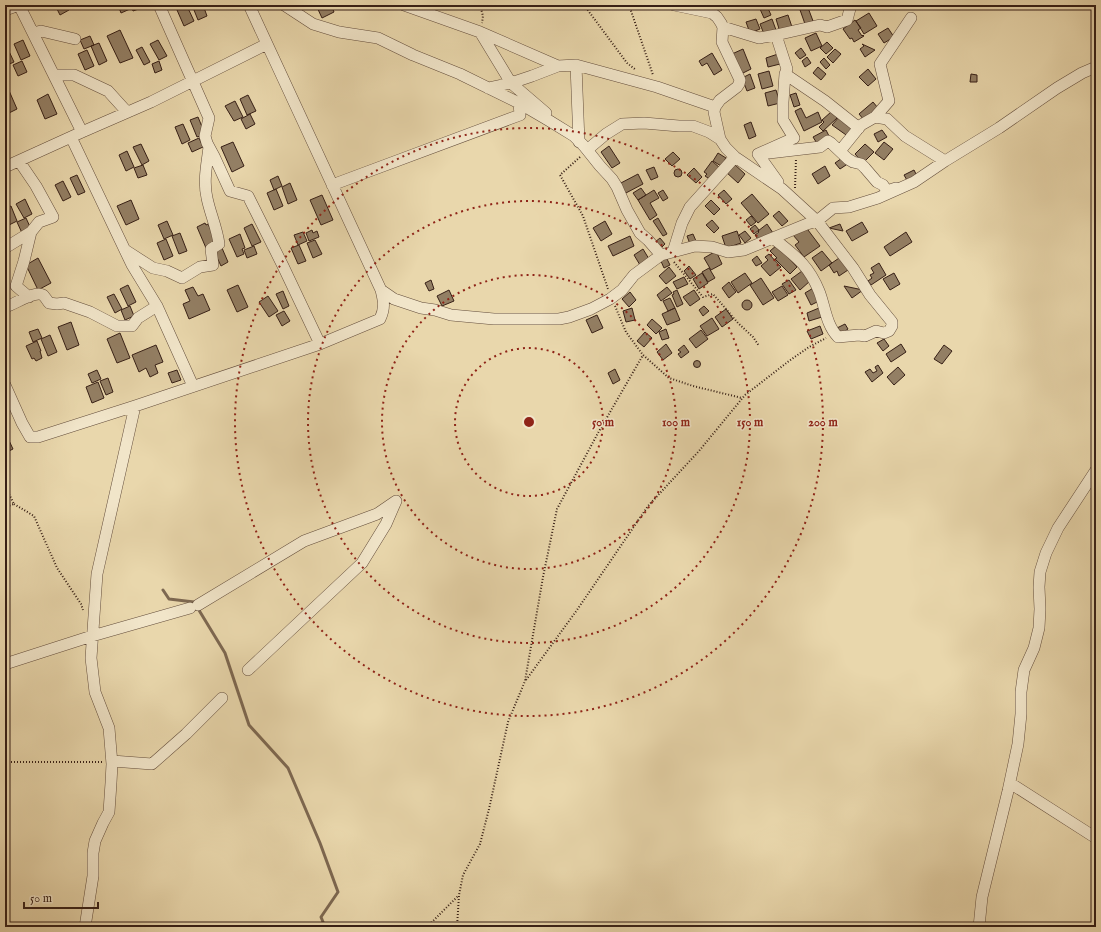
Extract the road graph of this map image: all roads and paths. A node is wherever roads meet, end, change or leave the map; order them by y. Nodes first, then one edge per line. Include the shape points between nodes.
1 (159, 5) edge
2 (249, 5) edge
3 (284, 5) edge
4 (404, 5) edge
5 (480, 5) edge
6 (584, 5) edge
7 (629, 5) edge
8 (674, 5) edge
9 (851, 5) edge
10 (22, 7) edge
11 (5, 10) edge
12 (911, 18) dead end
13 (723, 27) junction
14 (480, 32) junction
15 (33, 33) junction
16 (776, 35) junction
17 (75, 39) dead end
18 (267, 44) junction
19 (576, 65) junction
20 (558, 66) junction
21 (1096, 66) edge
22 (639, 73) dead end
23 (785, 74) junction
24 (54, 75) junction
25 (193, 81) junction
26 (511, 83) junction
27 (657, 87) junction
28 (488, 88) junction
29 (519, 103) junction
30 (715, 107) junction
31 (127, 112) junction
32 (875, 117) junction
33 (859, 128) junction
34 (82, 132) junction
35 (71, 137) junction
36 (576, 139) junction
37 (720, 139) junction
38 (208, 147) junction
39 (587, 150) junction
40 (796, 150) junction
41 (840, 151) junction
42 (758, 154) junction
43 (735, 156) junction
44 (19, 161) junction
45 (945, 161) junction
46 (5, 167) edge
47 (914, 182) junction
48 (332, 185) junction
49 (782, 189) junction
50 (795, 200) junction
51 (817, 221) junction
52 (31, 232) junction
53 (773, 238) junction
54 (5, 248) edge
55 (125, 250) junction
56 (667, 253) junction
57 (380, 290) junction
58 (609, 290) dead end
59 (29, 297) junction
60 (614, 305) dead end
61 (157, 306) junction
62 (5, 307) edge
63 (834, 333) junction
64 (320, 344) junction
65 (759, 346) dead end
66 (644, 355) junction
67 (5, 385) edge
68 (193, 386) junction
69 (742, 398) junction
70 (135, 406) junction
71 (1096, 470) edge
72 (5, 486) edge
73 (14, 504) junction
74 (5, 507) edge
75 (83, 610) dead end
76 (92, 636) junction
77 (5, 664) edge
78 (248, 670) dead end
79 (525, 681) junction
80 (222, 698) dead end
81 (5, 762) edge
82 (112, 762) junction
83 (1010, 783) junction
84 (1096, 838) edge
85 (459, 895) junction
86 (85, 927) edge
87 (427, 927) edge
88 (456, 927) edge
89 (979, 927) edge

1 - 25 street
2 - 18 street
3 - 28 street via 313,24 339,32 378,38
4 - 14 street
5 - 14 path via 483,16
6 - 22 path via 627,63
7 - 27 path
8 - 13 street via 712,13
9 - 16 street via 847,20 827,27 820,25
10 - 11 street
10 - 15 street
12 - 32 street via 880,64 889,101
13 - 16 street via 759,38
13 - 30 street via 722,42 740,80 737,87
14 - 20 street
14 - 26 street
15 - 17 street via 41,31
15 - 24 street
16 - 23 street via 787,69
18 - 25 street
18 - 48 street
19 - 20 street
19 - 27 street
19 - 36 street
20 - 26 street
21 - 45 street via 1057,88
23 - 33 street via 825,100
23 - 42 street via 783,120 794,138
24 - 31 street via 74,75 108,91
24 - 34 street
25 - 31 street
25 - 38 street via 209,118 205,136
26 - 28 street
26 - 36 street
27 - 30 street
28 - 29 street
29 - 36 street
29 - 48 street via 520,115
30 - 37 street
31 - 34 street
32 - 33 street
32 - 45 street via 887,119 905,136
33 - 41 street
34 - 35 street
35 - 44 street
35 - 55 street
36 - 39 street
37 - 39 street via 693,126 622,124
37 - 43 street
38 - 55 street via 206,197 219,244 211,250 213,265 200,267 182,278 153,268
38 - 64 street via 230,191 248,196
39 - 56 street via 612,179 640,233
39 - 58 path via 560,174 583,216
40 - 41 street via 820,147 828,141
40 - 42 street
40 - 50 path
41 - 47 street via 853,162 861,164 887,191
42 - 49 street
43 - 49 street
43 - 56 street via 690,208
44 - 46 street
44 - 52 street via 52,217 39,222
45 - 47 street
47 - 51 street via 878,198 849,207 833,208
48 - 57 street
49 - 50 street
50 - 51 street
51 - 53 street
51 - 63 street via 892,322 889,331 884,333 876,331 865,336 838,337
52 - 54 street
52 - 59 street via 16,286
53 - 56 street via 744,250 728,252 712,247 695,246
53 - 63 street via 793,254 808,271 819,291
55 - 61 street
56 - 57 street via 634,275 622,290 610,299 591,309 559,319 494,319 451,315 394,299
56 - 65 path via 703,297 713,294
57 - 64 street via 384,311 380,319
59 - 61 street via 40,294 49,303 64,303 90,312 117,326 132,326 138,318
59 - 62 street
60 - 66 path via 626,332
61 - 68 street
63 - 69 path via 789,361
64 - 68 street
66 - 69 path via 670,378
66 - 79 path via 557,509
67 - 70 street via 30,436 38,437
68 - 70 street
69 - 79 path via 699,451 648,506
70 - 76 street via 96,574
71 - 83 street via 1058,528 1040,572 1039,628 1034,648 1024,670 1018,744
72 - 73 path
73 - 74 path
73 - 75 path via 34,516 57,568
76 - 77 street
76 - 78 street via 194,606 304,541 376,514 396,501 386,524 362,563
76 - 82 street via 91,658 95,692 109,728
79 - 85 path via 508,722 480,844 463,875
80 - 82 street via 152,764
81 - 82 path
82 - 86 street via 109,812 93,853 93,876
83 - 84 street
83 - 89 street via 982,897
85 - 87 path
85 - 88 path

